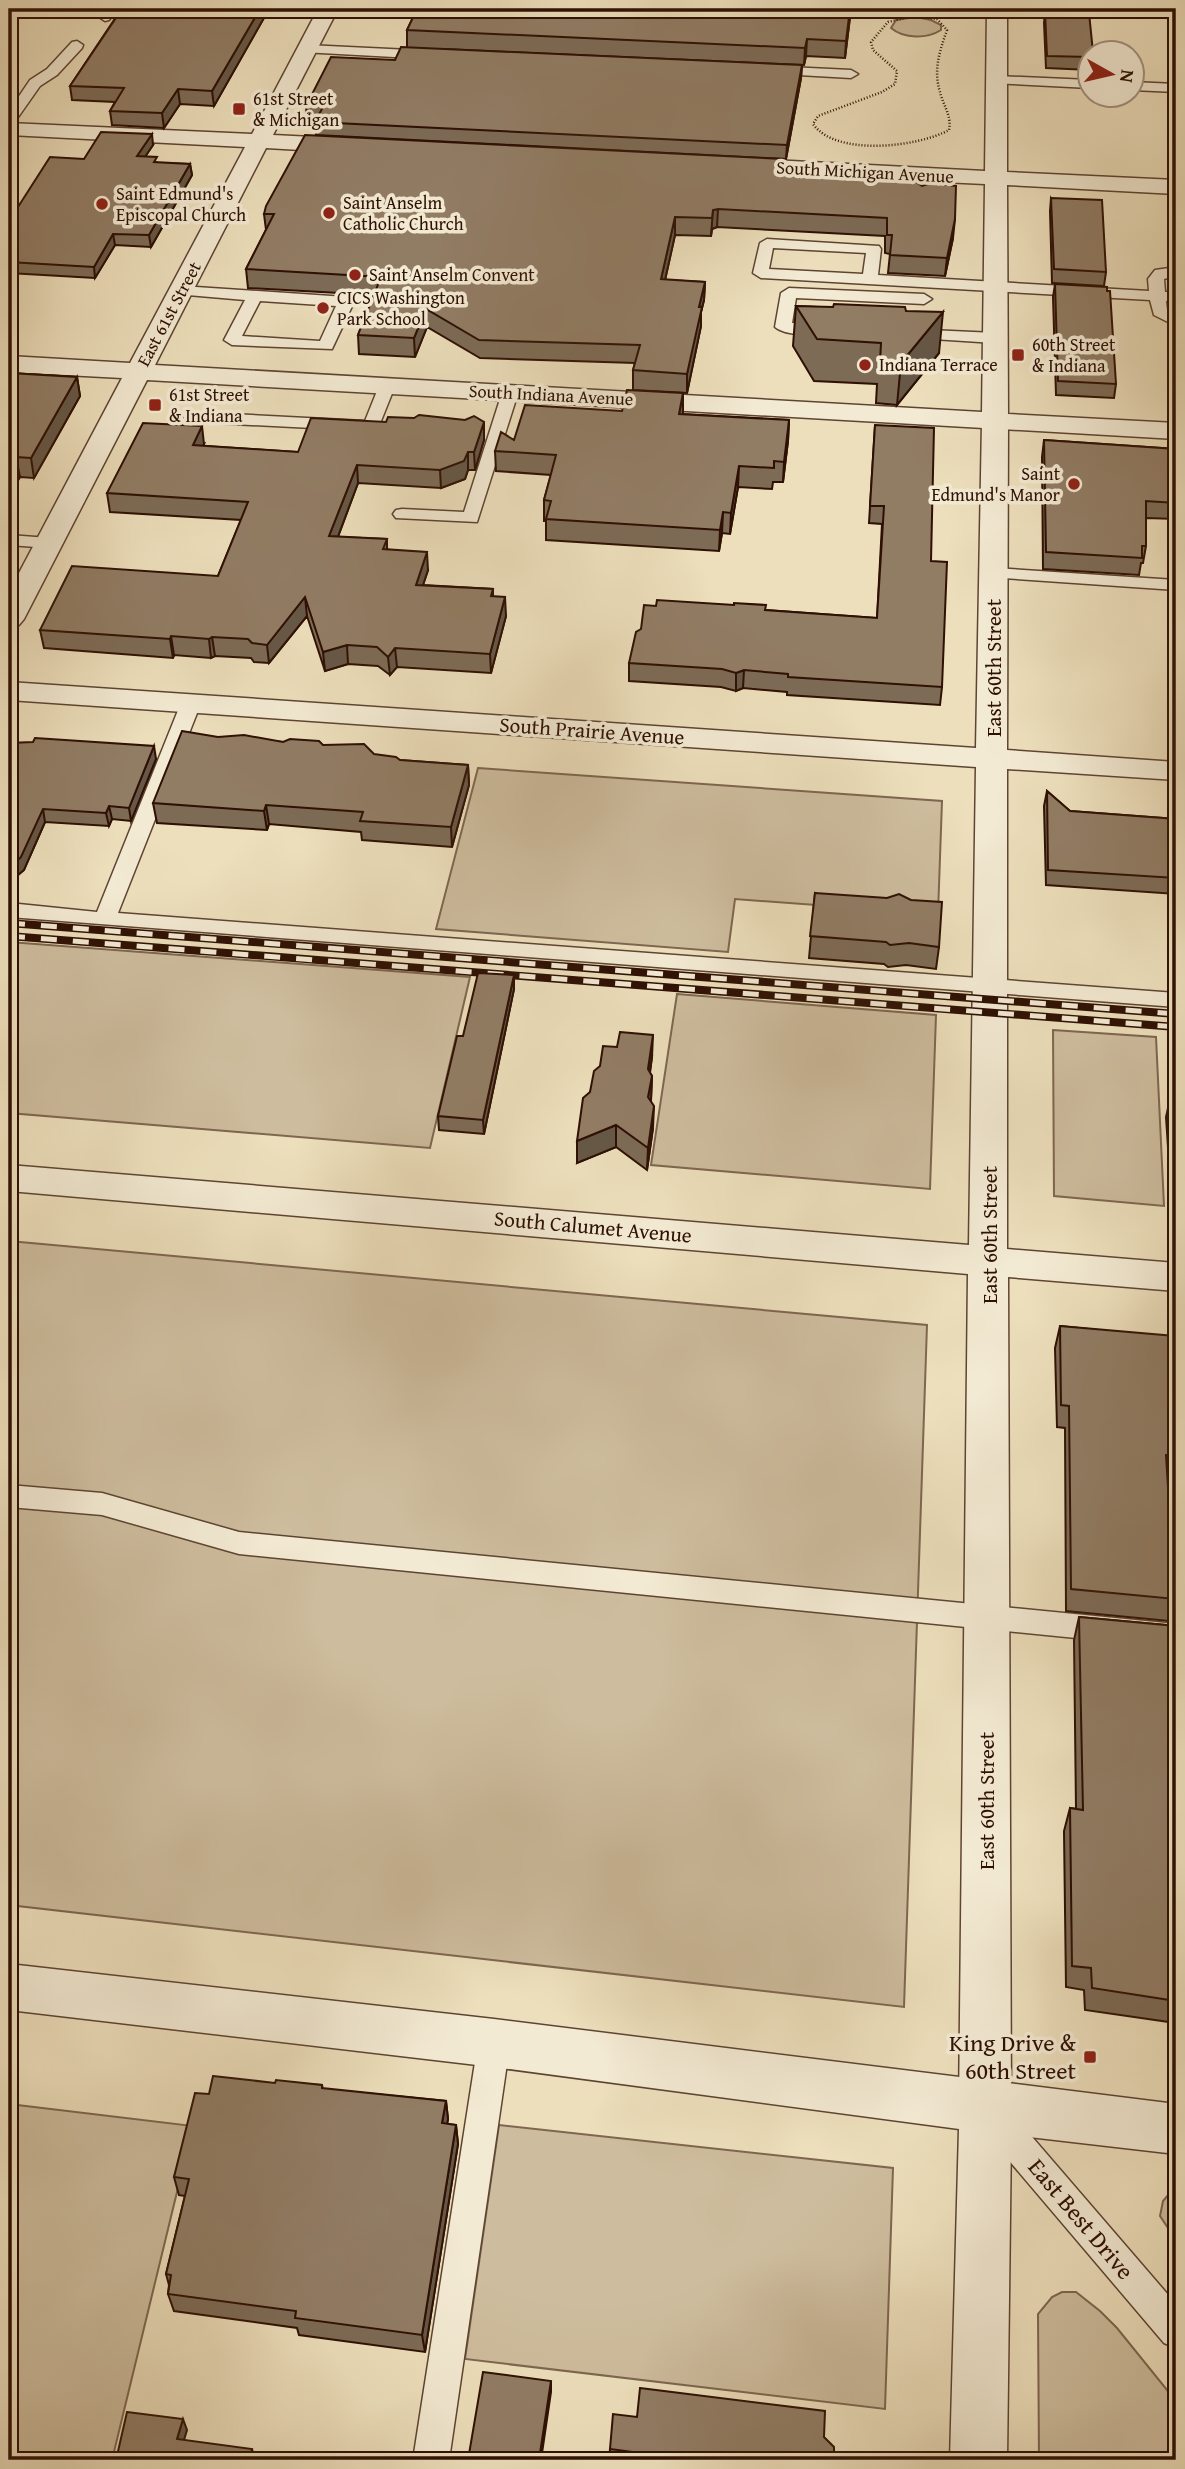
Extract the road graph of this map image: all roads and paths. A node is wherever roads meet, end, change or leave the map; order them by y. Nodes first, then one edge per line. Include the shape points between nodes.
1 (328, 9) edge
2 (997, 9) edge
3 (885, 24) joint
4 (77, 45) dead end
5 (307, 49) junction
6 (446, 56) edge
7 (751, 69) edge
8 (851, 74) dead end
9 (996, 80) junction
10 (1076, 83) edge
11 (1146, 87) edge
12 (1176, 88) edge
13 (9, 120) edge
14 (9, 129) edge
15 (259, 141) junction
16 (374, 147) edge
17 (709, 164) edge
18 (995, 178) junction
19 (1176, 187) edge
20 (1176, 272) edge
21 (870, 279) junction
22 (181, 291) junction
23 (255, 296) junction
24 (1157, 296) junction
25 (991, 297) junction
26 (1176, 297) edge
27 (938, 300) dead end
28 (1176, 321) edge
29 (848, 330) edge
30 (887, 332) edge
31 (995, 338) junction
32 (9, 364) edge
33 (139, 372) junction
34 (387, 386) junction
35 (510, 393) junction
36 (191, 417) dead end
37 (995, 421) junction
38 (1176, 432) edge
39 (402, 514) dead end
40 (9, 540) edge
41 (49, 543) junction
42 (994, 573) junction
43 (1176, 584) edge
44 (9, 619) edge
45 (9, 691) edge
46 (191, 703) junction
47 (993, 758) junction
48 (1176, 771) edge
49 (9, 910) edge
50 (105, 919) junction
51 (989, 985) junction
52 (1176, 1000) edge
53 (9, 1178) edge
54 (990, 1260) junction
55 (1176, 1277) edge
56 (9, 1496) edge
57 (988, 1618) junction
58 (1176, 1636) edge
59 (9, 1987) edge
60 (494, 2043) junction
61 (985, 2107) junction
62 (1176, 2129) edge
63 (1176, 2331) edge
64 (431, 2460) edge
65 (978, 2460) edge

1 - 5 street, East 61st Street
2 - 9 street, East 60th Street
3 - 3 path via 913,16 937,19 945,26 937,72 951,122 949,130 930,138 878,145 846,143 820,134 813,124 818,116 882,92 898,80 894,67 872,46 873,37
4 - 13 lane via 35,83
5 - 6 lane
5 - 15 street, East 61st Street
7 - 8 lane
9 - 10 lane
9 - 18 street, East 60th Street
11 - 12 lane
14 - 15 street
15 - 16 street
15 - 22 street, East 61st Street
17 - 18 street, South Michigan Avenue
18 - 19 street, South Michigan Avenue
18 - 25 street, East 60th Street
20 - 24 lane via 1160,273
21 - 21 lane via 761,273 766,243 874,249
21 - 25 lane
22 - 23 lane
22 - 33 street, East 61st Street
23 - 23 lane via 294,299 346,302 326,346 232,340
24 - 25 lane
24 - 26 lane
24 - 28 lane via 1159,312
25 - 31 street, East 60th Street
27 - 29 lane via 789,293 783,327
30 - 31 lane
31 - 37 street, East 60th Street
32 - 33 street, South Indiana Avenue
33 - 34 street, South Indiana Avenue
33 - 41 street, East 61st Street
34 - 35 street, South Indiana Avenue
34 - 36 lane via 371,426
35 - 37 street, South Indiana Avenue
35 - 39 lane via 471,518
37 - 38 street, South Indiana Avenue
37 - 42 street, East 60th Street
40 - 41 lane
41 - 44 street, East 61st Street
42 - 43 lane
42 - 47 street, East 60th Street
45 - 46 street, South Prairie Avenue
46 - 47 street, South Prairie Avenue
46 - 50 lane
47 - 48 street, South Prairie Avenue
47 - 51 street, East 60th Street
49 - 50 lane
50 - 51 lane
51 - 52 lane
51 - 54 street, East 60th Street
53 - 54 street, South Calumet Avenue
54 - 55 street, South Calumet Avenue
54 - 57 street, East 60th Street
56 - 57 lane via 102,1504 239,1543
57 - 58 lane
57 - 61 street, East 60th Street
59 - 60 street
60 - 61 street
60 - 64 lane
61 - 62 street
61 - 63 lane, East Best Drive
61 - 65 street, East 60th Street

